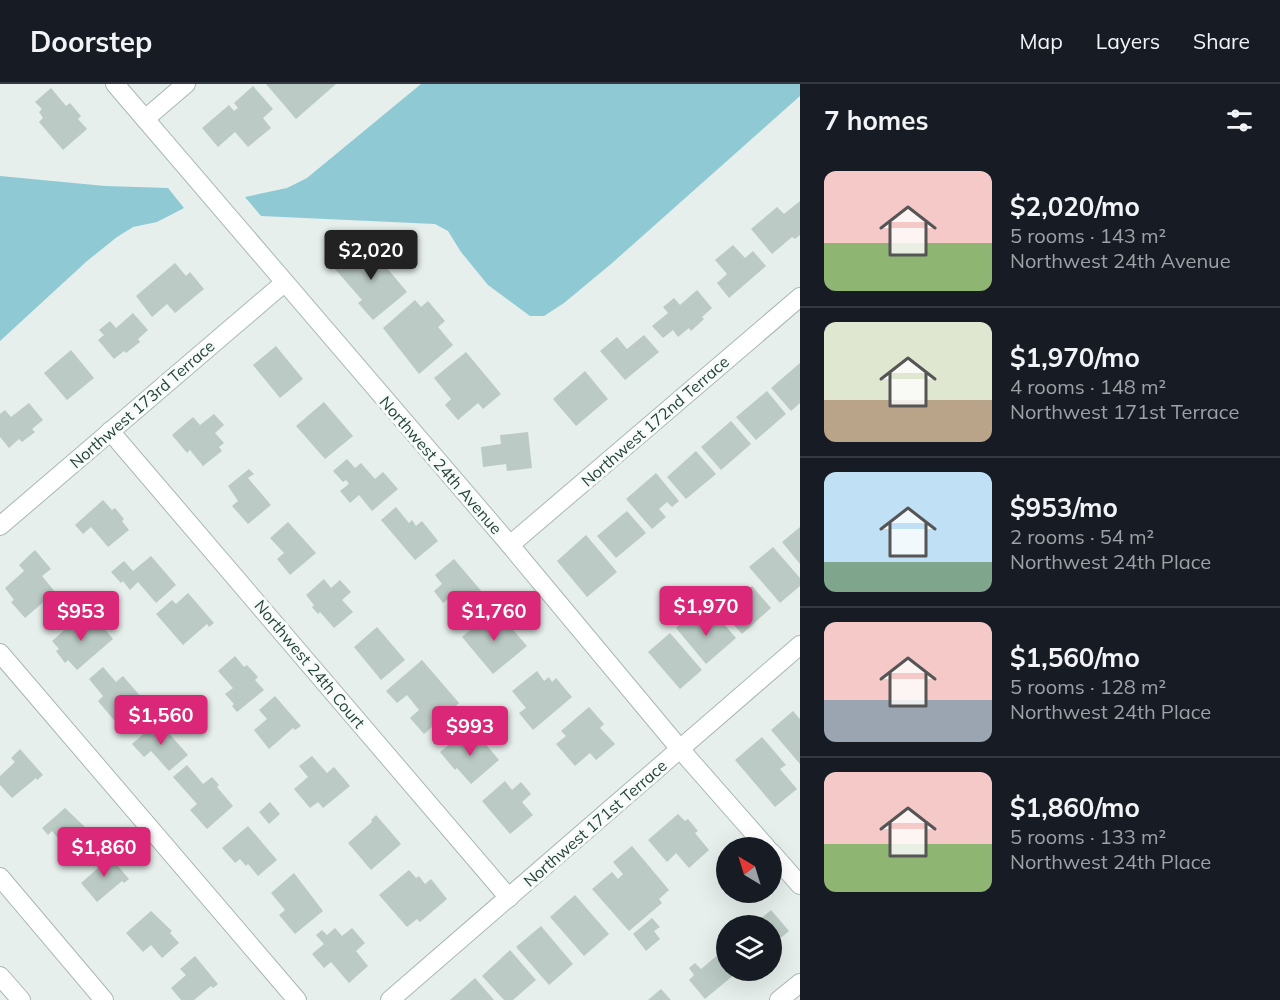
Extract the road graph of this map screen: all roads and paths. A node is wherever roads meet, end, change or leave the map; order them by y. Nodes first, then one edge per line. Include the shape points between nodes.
1 (115, 84) edge
2 (186, 84) edge
3 (145, 119) junction
4 (284, 283) junction
5 (800, 297) edge
6 (110, 431) junction
7 (0, 526) edge
8 (510, 546) junction
9 (800, 645) edge
10 (0, 653) edge
11 (680, 748) junction
12 (757, 837) edge
13 (782, 865) edge
14 (0, 877) edge
15 (800, 885) edge
16 (509, 898) junction
17 (0, 976) edge
18 (800, 983) edge
19 (21, 1000) edge
20 (104, 1000) edge
21 (297, 1000) edge
22 (390, 1000) edge
23 (779, 1000) edge

1 - 3 street, Northwest 24th Avenue
2 - 3 street
3 - 4 street, Northwest 24th Avenue
4 - 6 street, Northwest 173rd Terrace
4 - 8 street, Northwest 24th Avenue
5 - 8 street, Northwest 172nd Terrace
6 - 7 street, Northwest 173rd Terrace
6 - 16 street, Northwest 24th Court
8 - 11 street, Northwest 24th Avenue
9 - 11 street, Northwest 171st Terrace
10 - 21 street
11 - 12 street, Northwest 24th Avenue
11 - 16 street, Northwest 171st Terrace
13 - 15 street
14 - 20 street
16 - 22 street, Northwest 171st Terrace
17 - 19 street
18 - 23 street

